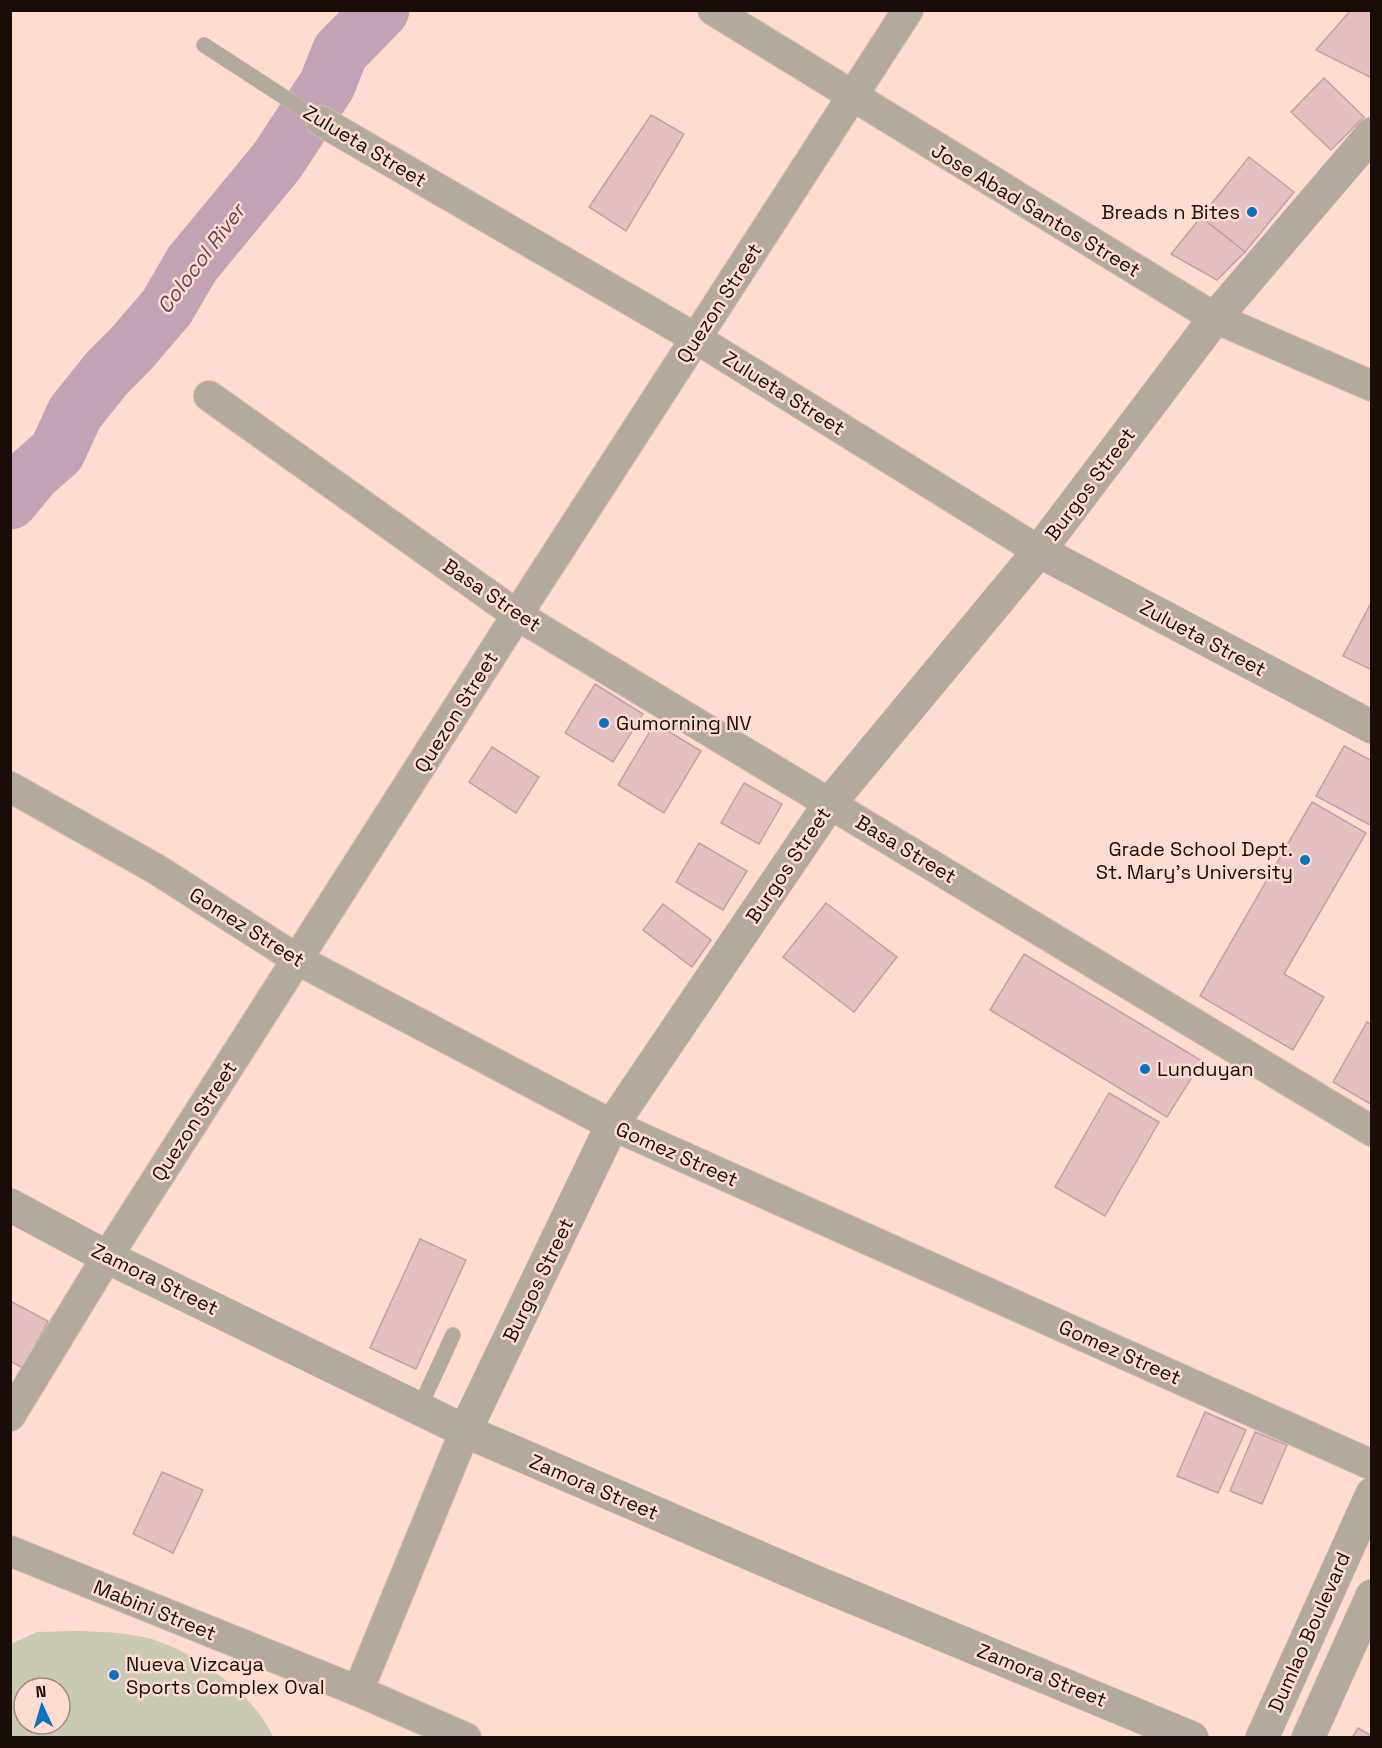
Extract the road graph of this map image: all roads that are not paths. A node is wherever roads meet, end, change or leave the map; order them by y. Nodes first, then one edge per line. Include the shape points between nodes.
1 (713, 10) edge
2 (908, 10) edge
3 (204, 45) dead end
4 (851, 97) junction
5 (321, 121) joint
6 (1371, 134) edge
7 (1215, 318) junction
8 (697, 339) junction
9 (1371, 386) edge
10 (209, 396) dead end
11 (1039, 551) junction
12 (517, 615) junction
13 (1371, 727) edge
14 (10, 787) edge
15 (830, 803) junction
16 (298, 960) junction
17 (612, 1125) junction
18 (1371, 1131) edge
19 (10, 1205) edge
20 (107, 1257) junction
21 (453, 1335) dead end
22 (419, 1409) junction
23 (10, 1416) edge
24 (465, 1431) junction
25 (1371, 1465) edge
26 (1371, 1494) edge
27 (10, 1551) edge
28 (1371, 1596) edge
29 (358, 1691) junction
30 (466, 1737) edge
31 (1192, 1737) edge
32 (1262, 1737) edge
33 (1308, 1737) edge

1 - 4 street, Jose Abad Santos Street
2 - 4 street, Quezon Street
3 - 5 lane, Zulueta Street
4 - 7 street, Jose Abad Santos Street
4 - 8 street, Quezon Street
5 - 8 street, Zulueta Street
6 - 7 street, Burgos Street
7 - 9 street, Jose Abad Santos Street
7 - 11 street, Burgos Street
8 - 11 street, Zulueta Street
8 - 12 street, Quezon Street
10 - 12 street, Basa Street
11 - 13 street, Zulueta Street
11 - 15 street, Burgos Street
12 - 15 street, Basa Street
12 - 16 street, Quezon Street
14 - 16 street, Gomez Street via 156,869
15 - 17 street, Burgos Street
15 - 18 street, Basa Street
16 - 17 street, Gomez Street
16 - 20 street, Quezon Street
17 - 24 street, Burgos Street
17 - 25 street, Gomez Street
19 - 20 street, Zamora Street
20 - 22 street, Zamora Street
20 - 23 street, Quezon Street
21 - 22 lane
22 - 24 street, Zamora Street
24 - 29 street, Burgos Street
24 - 31 street, Zamora Street via 811,1580
26 - 32 street, Dumlao Boulevard
27 - 29 street, Mabini Street
28 - 33 street
29 - 30 street, Mabini Street

